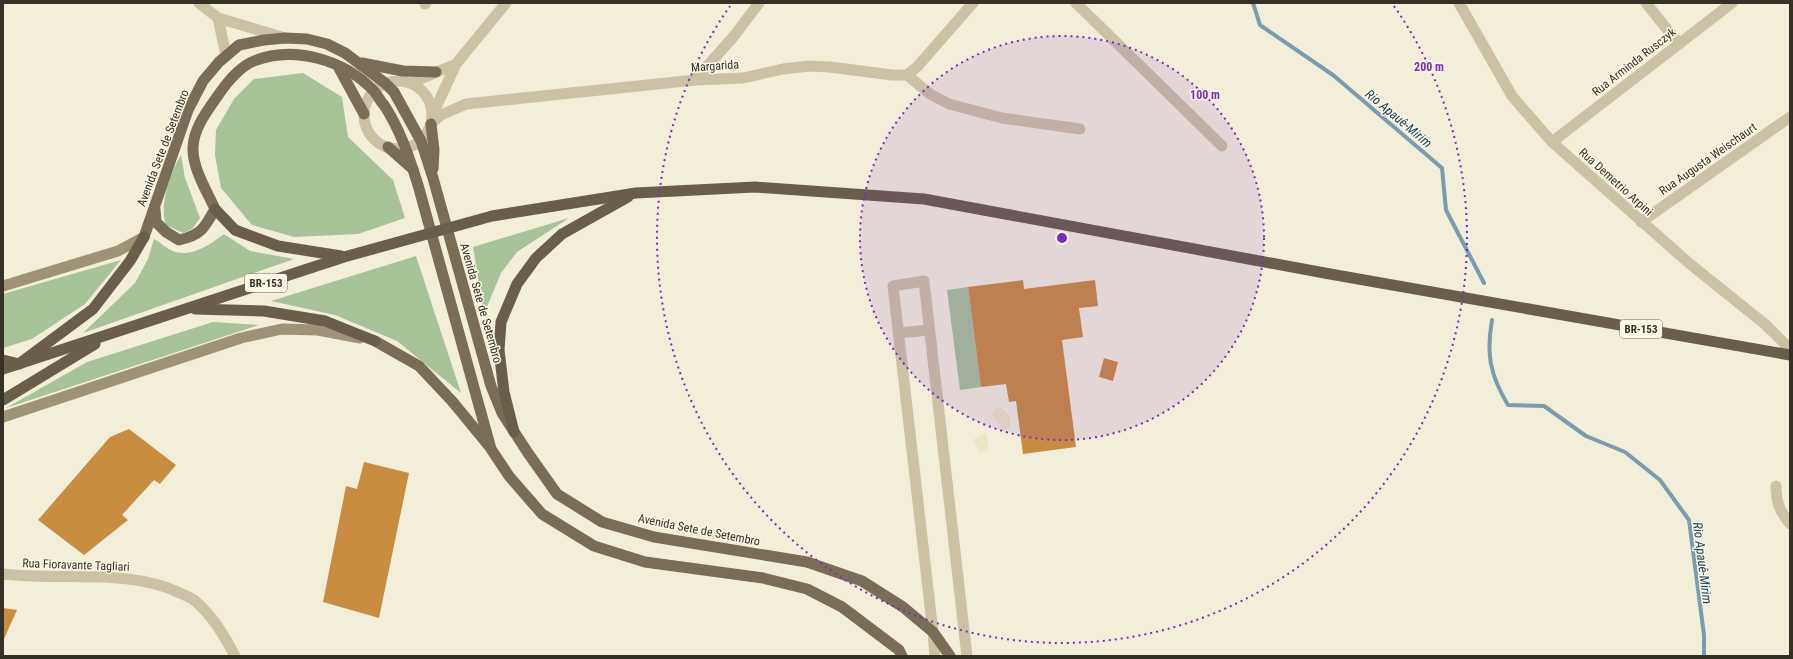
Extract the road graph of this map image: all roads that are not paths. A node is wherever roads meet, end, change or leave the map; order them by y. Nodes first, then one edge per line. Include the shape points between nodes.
1 (199, 3) edge
2 (506, 3) edge
3 (758, 3) edge
4 (973, 3) edge
5 (1076, 3) edge
6 (1459, 3) edge
7 (1646, 3) edge
8 (1732, 3) edge
9 (218, 18) junction
10 (285, 38) junction
11 (1679, 44) junction
12 (226, 55) junction
13 (360, 63) junction
14 (456, 64) junction
15 (338, 65) junction
16 (436, 72) junction
17 (907, 75) junction
18 (695, 80) junction
19 (385, 83) junction
20 (411, 83) junction
21 (374, 90) junction
22 (364, 114) junction
23 (1790, 117) edge
24 (432, 120) junction
25 (1080, 129) dead end
26 (421, 141) junction
27 (1552, 142) junction
28 (1222, 146) dead end
29 (388, 147) junction
30 (407, 148) junction
31 (413, 169) junction
32 (433, 178) junction
33 (636, 193) junction
34 (155, 202) junction
35 (215, 209) junction
36 (1641, 222) junction
37 (144, 237) junction
38 (344, 257) junction
39 (3, 286) edge
40 (188, 308) junction
41 (929, 330) junction
42 (898, 333) junction
43 (112, 334) junction
44 (375, 341) junction
45 (1790, 349) edge
46 (1790, 355) edge
47 (3, 360) edge
48 (19, 364) junction
49 (3, 369) edge
50 (3, 400) edge
51 (3, 417) edge
52 (514, 432) junction
53 (491, 449) junction
54 (1776, 486) dead end
55 (1790, 524) edge
56 (3, 574) edge
57 (933, 632) junction
58 (235, 656) edge
59 (902, 656) edge
60 (935, 656) edge
61 (950, 656) edge
62 (967, 656) edge

1 - 9 street
2 - 14 street
3 - 18 street via 734,36
4 - 17 street
5 - 28 street
6 - 27 street, Rua Demetrio Arpini via 1512,96
7 - 11 street
8 - 11 street, Rua Arminda Rusczyk
9 - 10 street
9 - 12 street
10 - 12 main road, Avenida Sete de Setembro via 239,45
10 - 13 main road, Avenida Sete de Setembro via 307,39 327,44
11 - 27 street, Rua Arminda Rusczyk
12 - 34 main road, Avenida Sete de Setembro via 203,81 188,110
13 - 16 main road via 403,71
13 - 19 main road, Avenida Sete de Setembro
14 - 16 street
14 - 24 street
15 - 21 main road, Avenida Sete de Setembro
15 - 22 main road
15 - 35 main road, Avenida Sete de Setembro via 303,55 282,54 253,61 230,78 198,125 193,147 194,163
16 - 20 street
17 - 18 street, Margarida via 809,66 743,78
17 - 25 street via 930,94 950,104 1002,118
18 - 24 street, Margarida via 466,104
19 - 20 street via 400,80
19 - 21 street
19 - 26 main road, Avenida Sete de Setembro via 394,92
20 - 24 street via 426,94 432,108
21 - 22 street via 366,101
21 - 30 main road, Avenida Sete de Setembro
22 - 29 street via 366,126 372,137
23 - 36 street, Rua Augusta Weischaurt
24 - 26 street
24 - 32 main road
26 - 30 street
26 - 32 main road, Avenida Sete de Setembro
27 - 36 street, Rua Demetrio Arpini
29 - 30 street
29 - 31 main road
30 - 31 main road, Avenida Sete de Setembro
31 - 53 main road, Avenida Sete de Setembro
32 - 52 main road, Avenida Sete de Setembro via 491,386 502,413
33 - 38 highway, BR-153 via 492,216
33 - 46 highway, BR-153 via 755,188 924,198
33 - 52 highway via 562,234 536,258 517,284 501,322 500,350 504,392
34 - 35 main road via 156,222 179,240 194,236 205,226
34 - 37 main road, Avenida Sete de Setembro
35 - 38 highway via 235,230 278,246
36 - 45 street, Rua Demetrio Arpini via 1760,320
37 - 39 main road via 118,251
37 - 48 highway via 130,261 93,309
38 - 40 highway, BR-153
40 - 43 highway, BR-153
40 - 44 highway via 264,311 325,321
41 - 42 street
41 - 42 street, Avenida Sete de Setembro via 924,281 893,286
41 - 62 street, Avenida Sete de Setembro
42 - 57 street, Avenida Sete de Setembro
43 - 48 highway, BR-153
43 - 50 highway
44 - 51 main road via 318,330 282,329 241,338
44 - 53 main road, Avenida Sete de Setembro via 419,366
47 - 48 highway
48 - 49 highway, BR-153
52 - 57 main road, Avenida Sete de Setembro via 557,494 602,522 654,537 807,562 862,581 903,607
53 - 59 main road, Avenida Sete de Setembro via 508,476 542,514 594,546 645,562 763,578 807,589 842,607 899,650
54 - 55 street via 1776,500 1781,513
56 - 58 street, Rua Fioravante Tagliari via 26,577 130,579 164,586 193,599 219,627
57 - 60 street, Avenida Sete de Setembro
57 - 61 main road, Avenida Sete de Setembro

